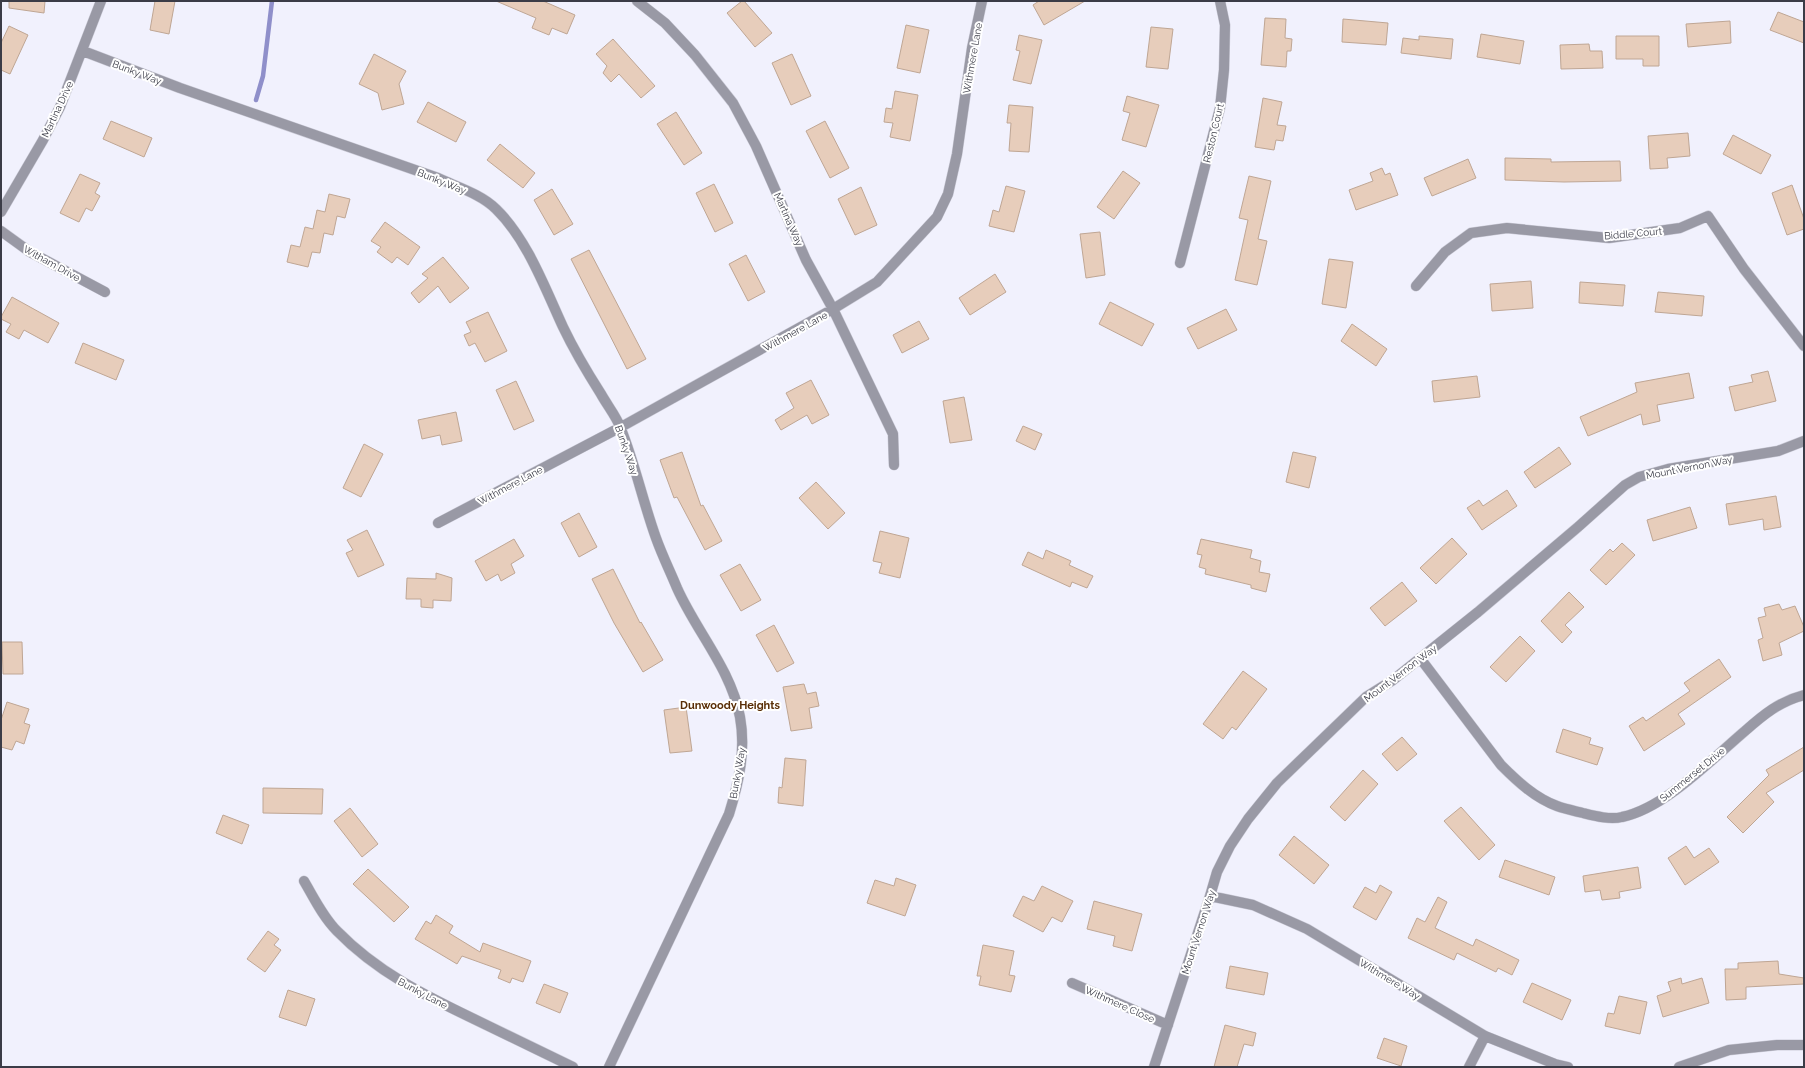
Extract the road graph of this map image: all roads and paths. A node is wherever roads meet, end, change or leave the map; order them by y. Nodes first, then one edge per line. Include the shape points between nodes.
1 (101, 1) edge
2 (637, 1) edge
3 (982, 1) edge
4 (1220, 1) edge
5 (83, 51) junction
6 (1, 212) edge
7 (1, 231) edge
8 (1180, 262) dead end
9 (1416, 286) dead end
10 (105, 292) dead end
11 (833, 309) junction
12 (1804, 346) edge
13 (620, 427) junction
14 (1804, 441) edge
15 (894, 465) dead end
16 (438, 523) dead end
17 (1420, 658) junction
18 (1804, 695) edge
19 (304, 881) dead end
20 (1210, 896) junction
21 (1072, 983) dead end
22 (1168, 1025) junction
23 (1485, 1036) junction
24 (1804, 1045) edge
25 (572, 1067) edge
26 (609, 1067) edge
27 (1154, 1067) edge
28 (1469, 1067) edge
29 (1568, 1067) edge
30 (1679, 1067) edge

1 - 5 street, Martina Drive
2 - 11 street, Martina Way via 665,23 695,55 733,103 756,146 806,260
3 - 11 street, Withmere Lane via 972,48 957,154 948,194 940,211 877,282
4 - 8 street, Reston Court via 1225,25 1220,108
5 - 6 street, Martina Drive via 60,107
5 - 13 street, Bunky Way via 180,88 438,178 472,193 496,208 514,231 534,266 565,330
7 - 10 street, Witham Drive via 30,252
9 - 12 street, Biddle Court via 1445,252 1471,233 1508,228 1609,238 1680,228 1708,216 1744,269
11 - 13 street, Withmere Lane
11 - 15 street, Martina Way via 893,434
13 - 16 street, Withmere Lane
13 - 26 street, Bunky Way via 656,539 685,605 728,680 739,714 743,738 742,760 729,814
14 - 17 street, Mount Vernon Way via 1778,451 1668,469 1639,477
17 - 18 street, Summerset Drive via 1501,765 1517,781 1536,796 1556,806 1599,817 1621,818 1646,810 1670,795 1770,710
17 - 20 street, Mount Vernon Way via 1393,680 1366,697 1277,783 1248,818 1230,846 1217,872
19 - 25 street, Bunky Lane via 337,931 391,976 420,993
20 - 22 street, Mount Vernon Way
20 - 23 street, Withmere Way via 1252,905 1307,929
21 - 22 street, Withmere Close
22 - 27 street, Mount Vernon Way
23 - 28 street
23 - 29 street, Withmere Way
24 - 30 street via 1729,1050

